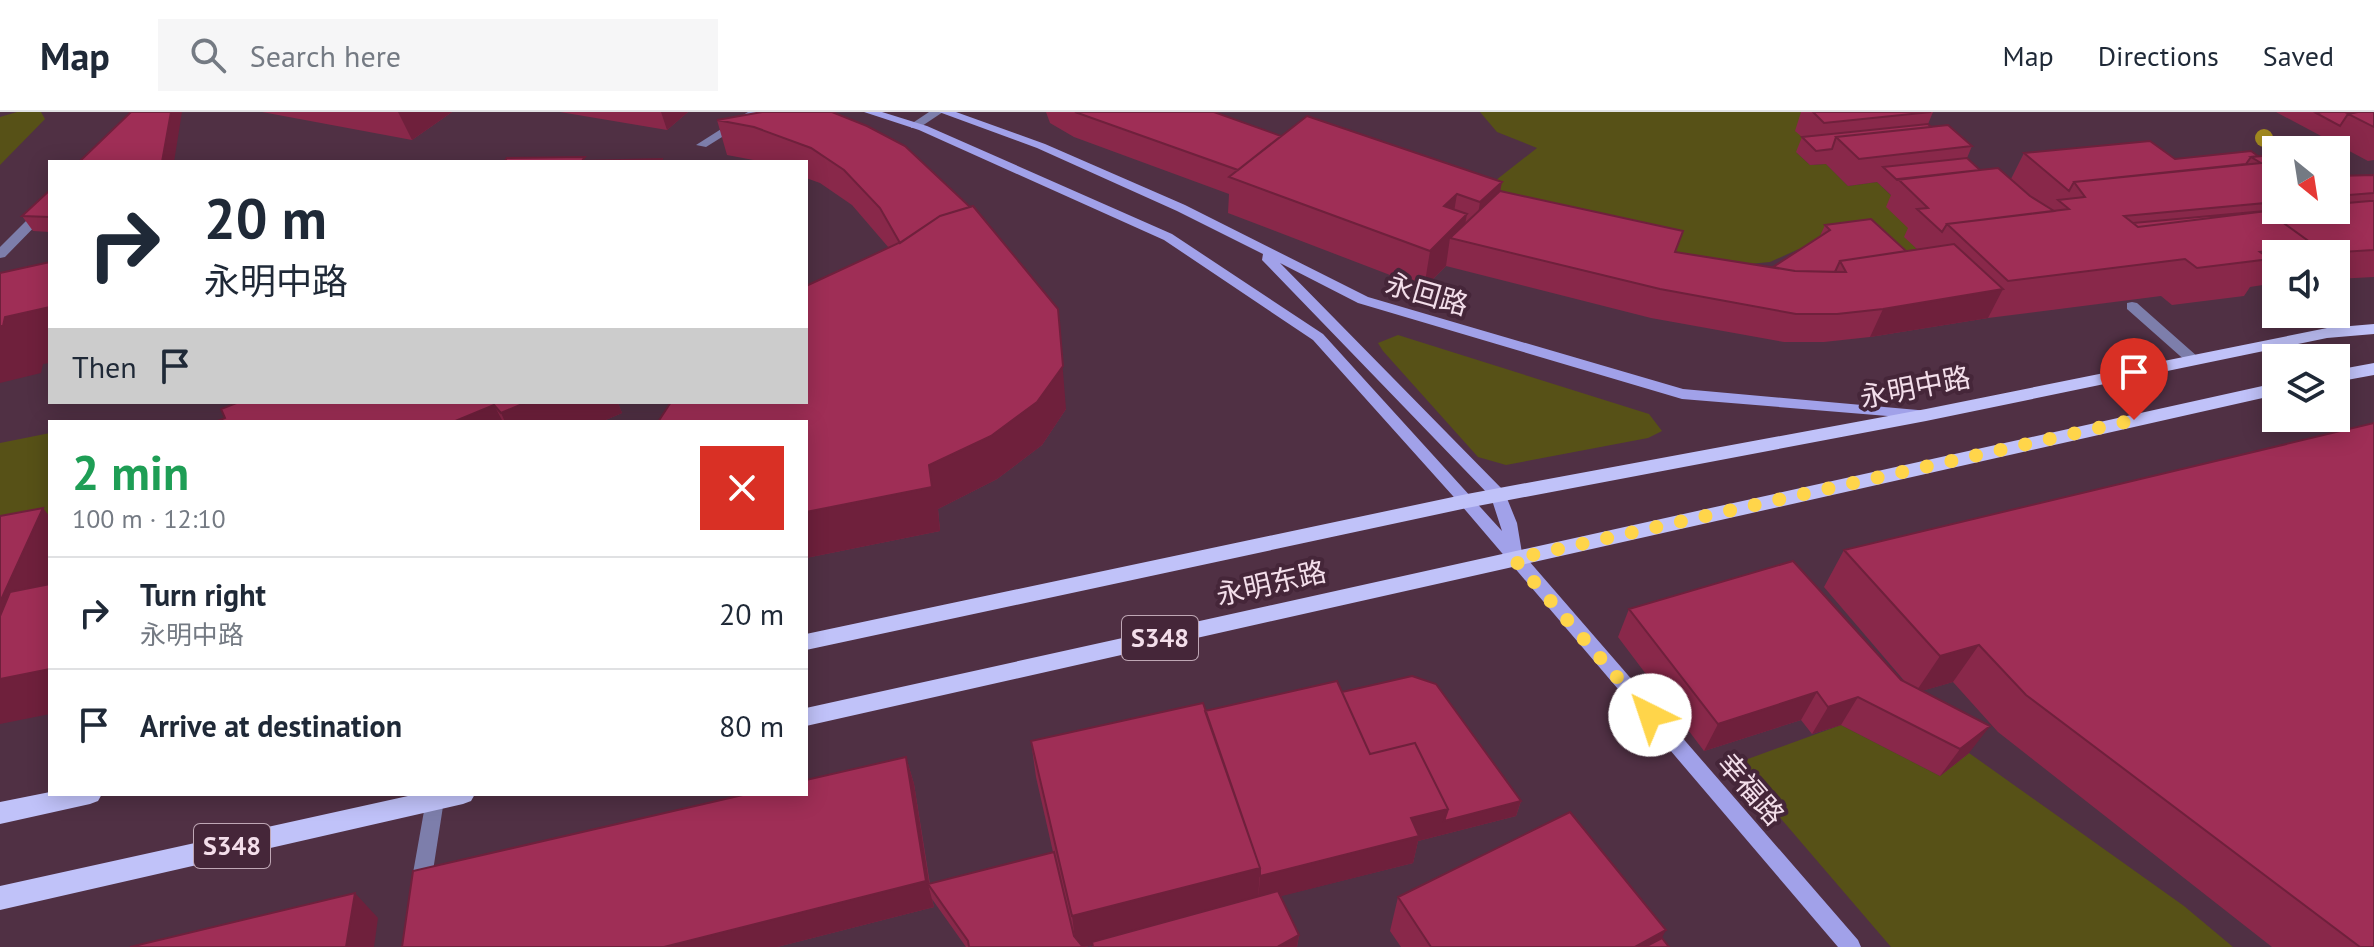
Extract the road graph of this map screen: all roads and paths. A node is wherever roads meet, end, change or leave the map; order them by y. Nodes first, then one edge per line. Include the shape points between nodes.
1 (756, 112) edge
2 (870, 112) edge
3 (937, 112) edge
4 (945, 112) edge
5 (915, 126) junction
6 (702, 145) dead end
7 (48, 206) edge
8 (1256, 246) junction
9 (0, 254) edge
10 (2132, 306) dead end
11 (2374, 329) edge
12 (2193, 360) junction
13 (2374, 369) edge
14 (2350, 373) edge
15 (2262, 392) edge
16 (1926, 415) junction
17 (1498, 495) junction
18 (1467, 501) junction
19 (1514, 559) junction
20 (808, 642) edge
21 (808, 717) edge
22 (81, 796) edge
23 (453, 796) edge
24 (434, 800) junction
25 (0, 813) edge
26 (0, 898) edge
27 (415, 917) edge
28 (1851, 947) edge

1 - 6 street
2 - 5 main road
3 - 5 street
4 - 8 main road, 永回路 via 1041,146
5 - 18 main road via 1168,237 1318,337
7 - 9 street
8 - 16 main road, 永回路 via 1363,300 1682,394
8 - 17 main road
10 - 12 street
11 - 12 main road, 永明中路 / S348
12 - 16 main road, 永明中路 / S348
13 - 14 main road
15 - 19 main road, S348
16 - 17 main road, 永明中路 / S348
17 - 18 main road, 永明中路 / S348
17 - 19 main road
18 - 19 main road, 幸福路
18 - 20 main road, 永明东路 / S348
19 - 21 main road, 永明东路 / S348
19 - 28 main road, 幸福路
22 - 25 main road
23 - 24 main road, S348
24 - 26 main road, S348
24 - 27 street

